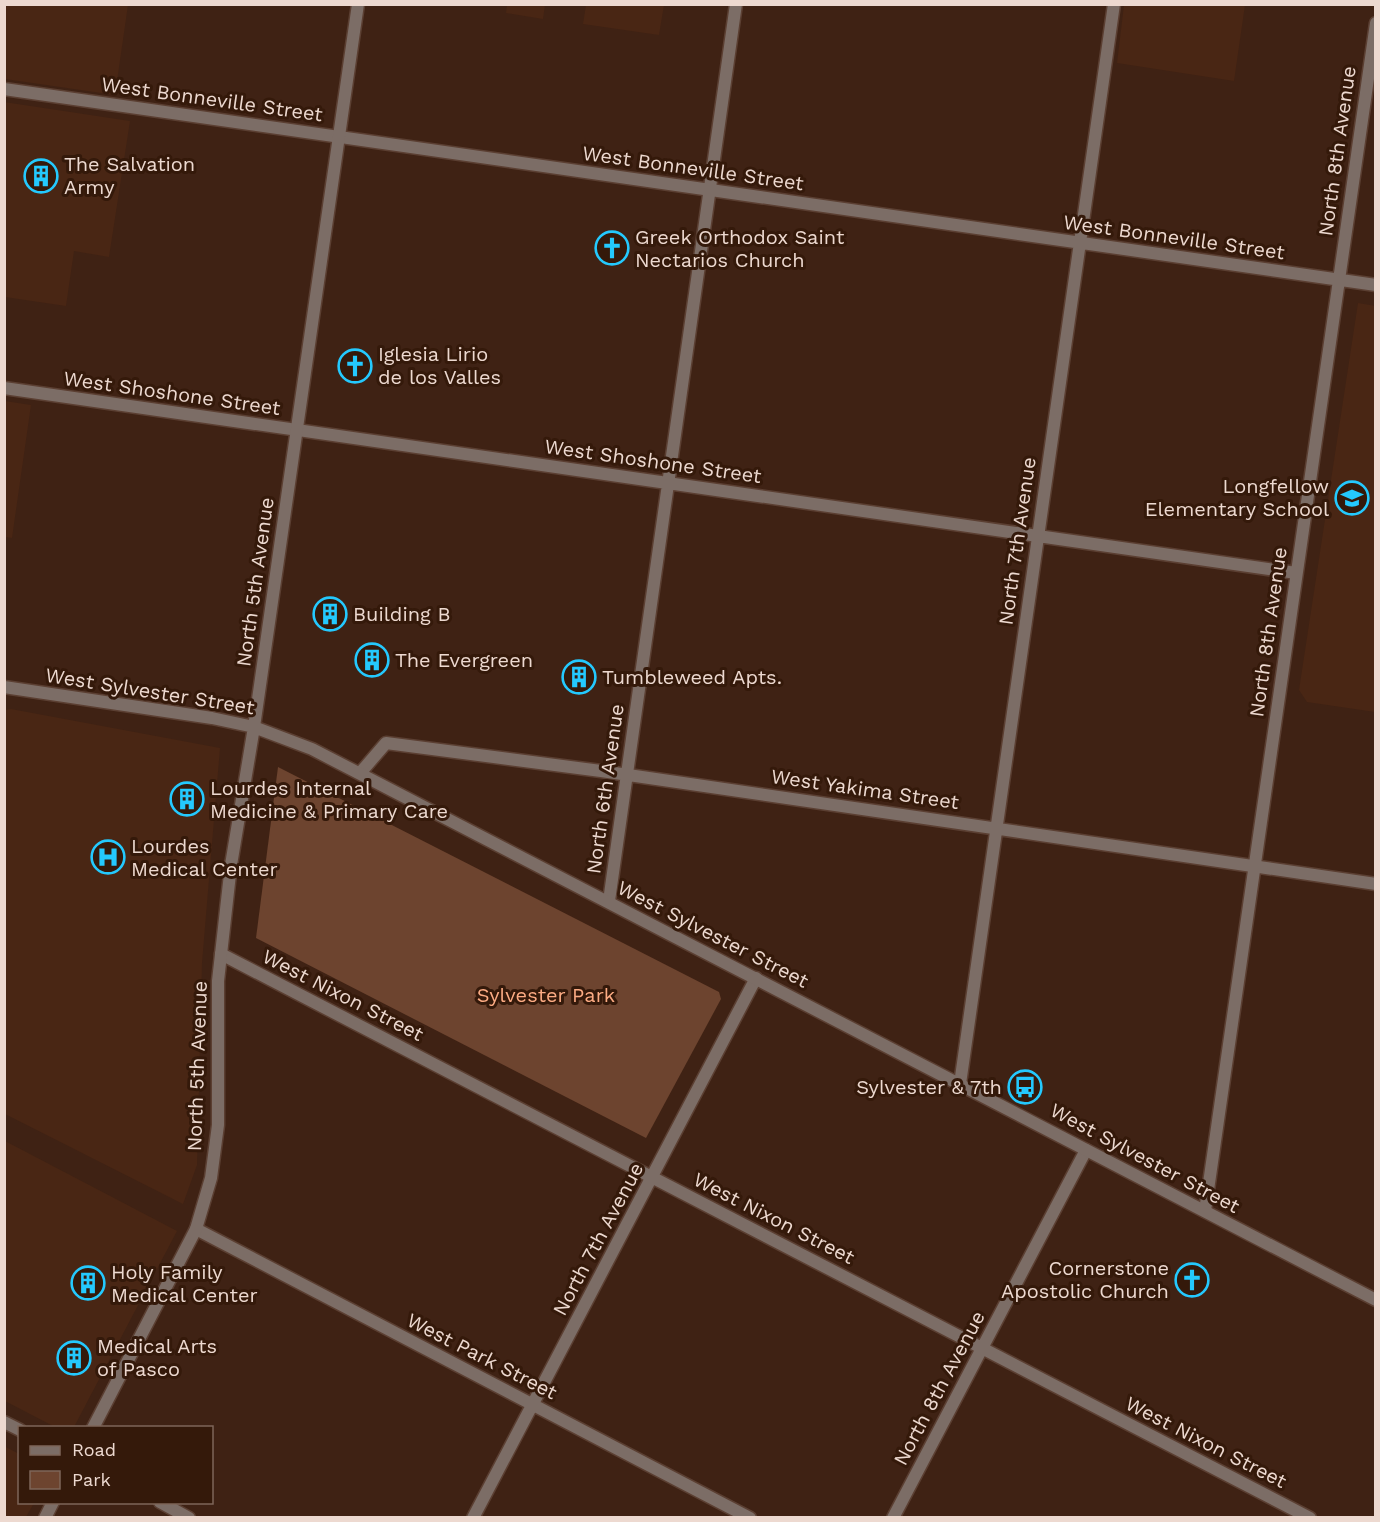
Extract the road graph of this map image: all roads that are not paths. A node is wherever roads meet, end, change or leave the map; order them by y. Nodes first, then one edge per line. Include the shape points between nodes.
1 (358, 4) edge
2 (736, 4) edge
3 (1114, 4) edge
4 (1376, 23) edge
5 (4, 89) edge
6 (339, 137) junction
7 (710, 190) junction
8 (1079, 243) junction
9 (1338, 280) junction
10 (1376, 285) edge
11 (4, 388) edge
12 (297, 430) junction
13 (668, 483) junction
14 (1038, 536) junction
15 (1296, 573) junction
16 (4, 687) edge
17 (254, 727) junction
18 (361, 772) junction
19 (627, 774) junction
20 (996, 828) junction
21 (1254, 866) junction
22 (1376, 884) edge
23 (609, 901) junction
24 (221, 954) junction
25 (756, 978) junction
26 (960, 1084) junction
27 (1086, 1150) junction
28 (652, 1177) junction
29 (1205, 1211) junction
30 (196, 1229) junction
31 (1376, 1300) edge
32 (982, 1348) junction
33 (533, 1405) junction
34 (4, 1422) edge
35 (94, 1426) edge
36 (18, 1429) edge
37 (52, 1504) edge
38 (162, 1504) edge
39 (45, 1518) edge
40 (189, 1518) edge
41 (473, 1518) edge
42 (750, 1518) edge
43 (893, 1518) edge
44 (1310, 1518) edge

1 - 6 street, North 5th Avenue
2 - 7 street, North 6th Avenue
3 - 8 street, North 7th Avenue
4 - 9 street, North 8th Avenue
5 - 6 street, West Bonneville Street
6 - 7 street, West Bonneville Street
6 - 12 street, North 5th Avenue
7 - 8 street, West Bonneville Street
7 - 13 street, North 6th Avenue
8 - 9 street, West Bonneville Street
8 - 14 street, North 7th Avenue
9 - 10 street, West Bonneville Street
9 - 15 street, North 8th Avenue
11 - 12 street, West Shoshone Street
12 - 13 street, West Shoshone Street
12 - 17 street, North 5th Avenue
13 - 14 street, West Shoshone Street
13 - 19 street, North 6th Avenue
14 - 15 street, West Shoshone Street
14 - 20 street, North 7th Avenue
15 - 21 street, North 8th Avenue
16 - 17 street, West Sylvester Street
17 - 18 street, West Sylvester Street
17 - 24 street, North 5th Avenue
18 - 19 street, West Yakima Street via 386,743
18 - 23 street, West Sylvester Street
19 - 20 street, West Yakima Street
19 - 23 street, North 6th Avenue
20 - 21 street, West Yakima Street
20 - 26 street, North 7th Avenue
21 - 22 street, West Yakima Street
21 - 29 street, North 8th Avenue
23 - 25 street, West Sylvester Street
24 - 28 street, West Nixon Street
24 - 30 street, North 5th Avenue via 218,1125 211,1179
25 - 26 street, West Sylvester Street
25 - 28 street, North 7th Avenue
26 - 27 street, West Sylvester Street
27 - 29 street, West Sylvester Street
27 - 32 street, North 8th Avenue
28 - 32 street, West Nixon Street
28 - 33 street, North 7th Avenue
29 - 31 street, West Sylvester Street
30 - 33 street, West Park Street
30 - 35 street, North 5th Avenue
32 - 43 street, North 8th Avenue
32 - 44 street, West Nixon Street
33 - 41 street, North 7th Avenue
33 - 42 street, West Park Street
34 - 36 street
37 - 39 street
38 - 40 street

